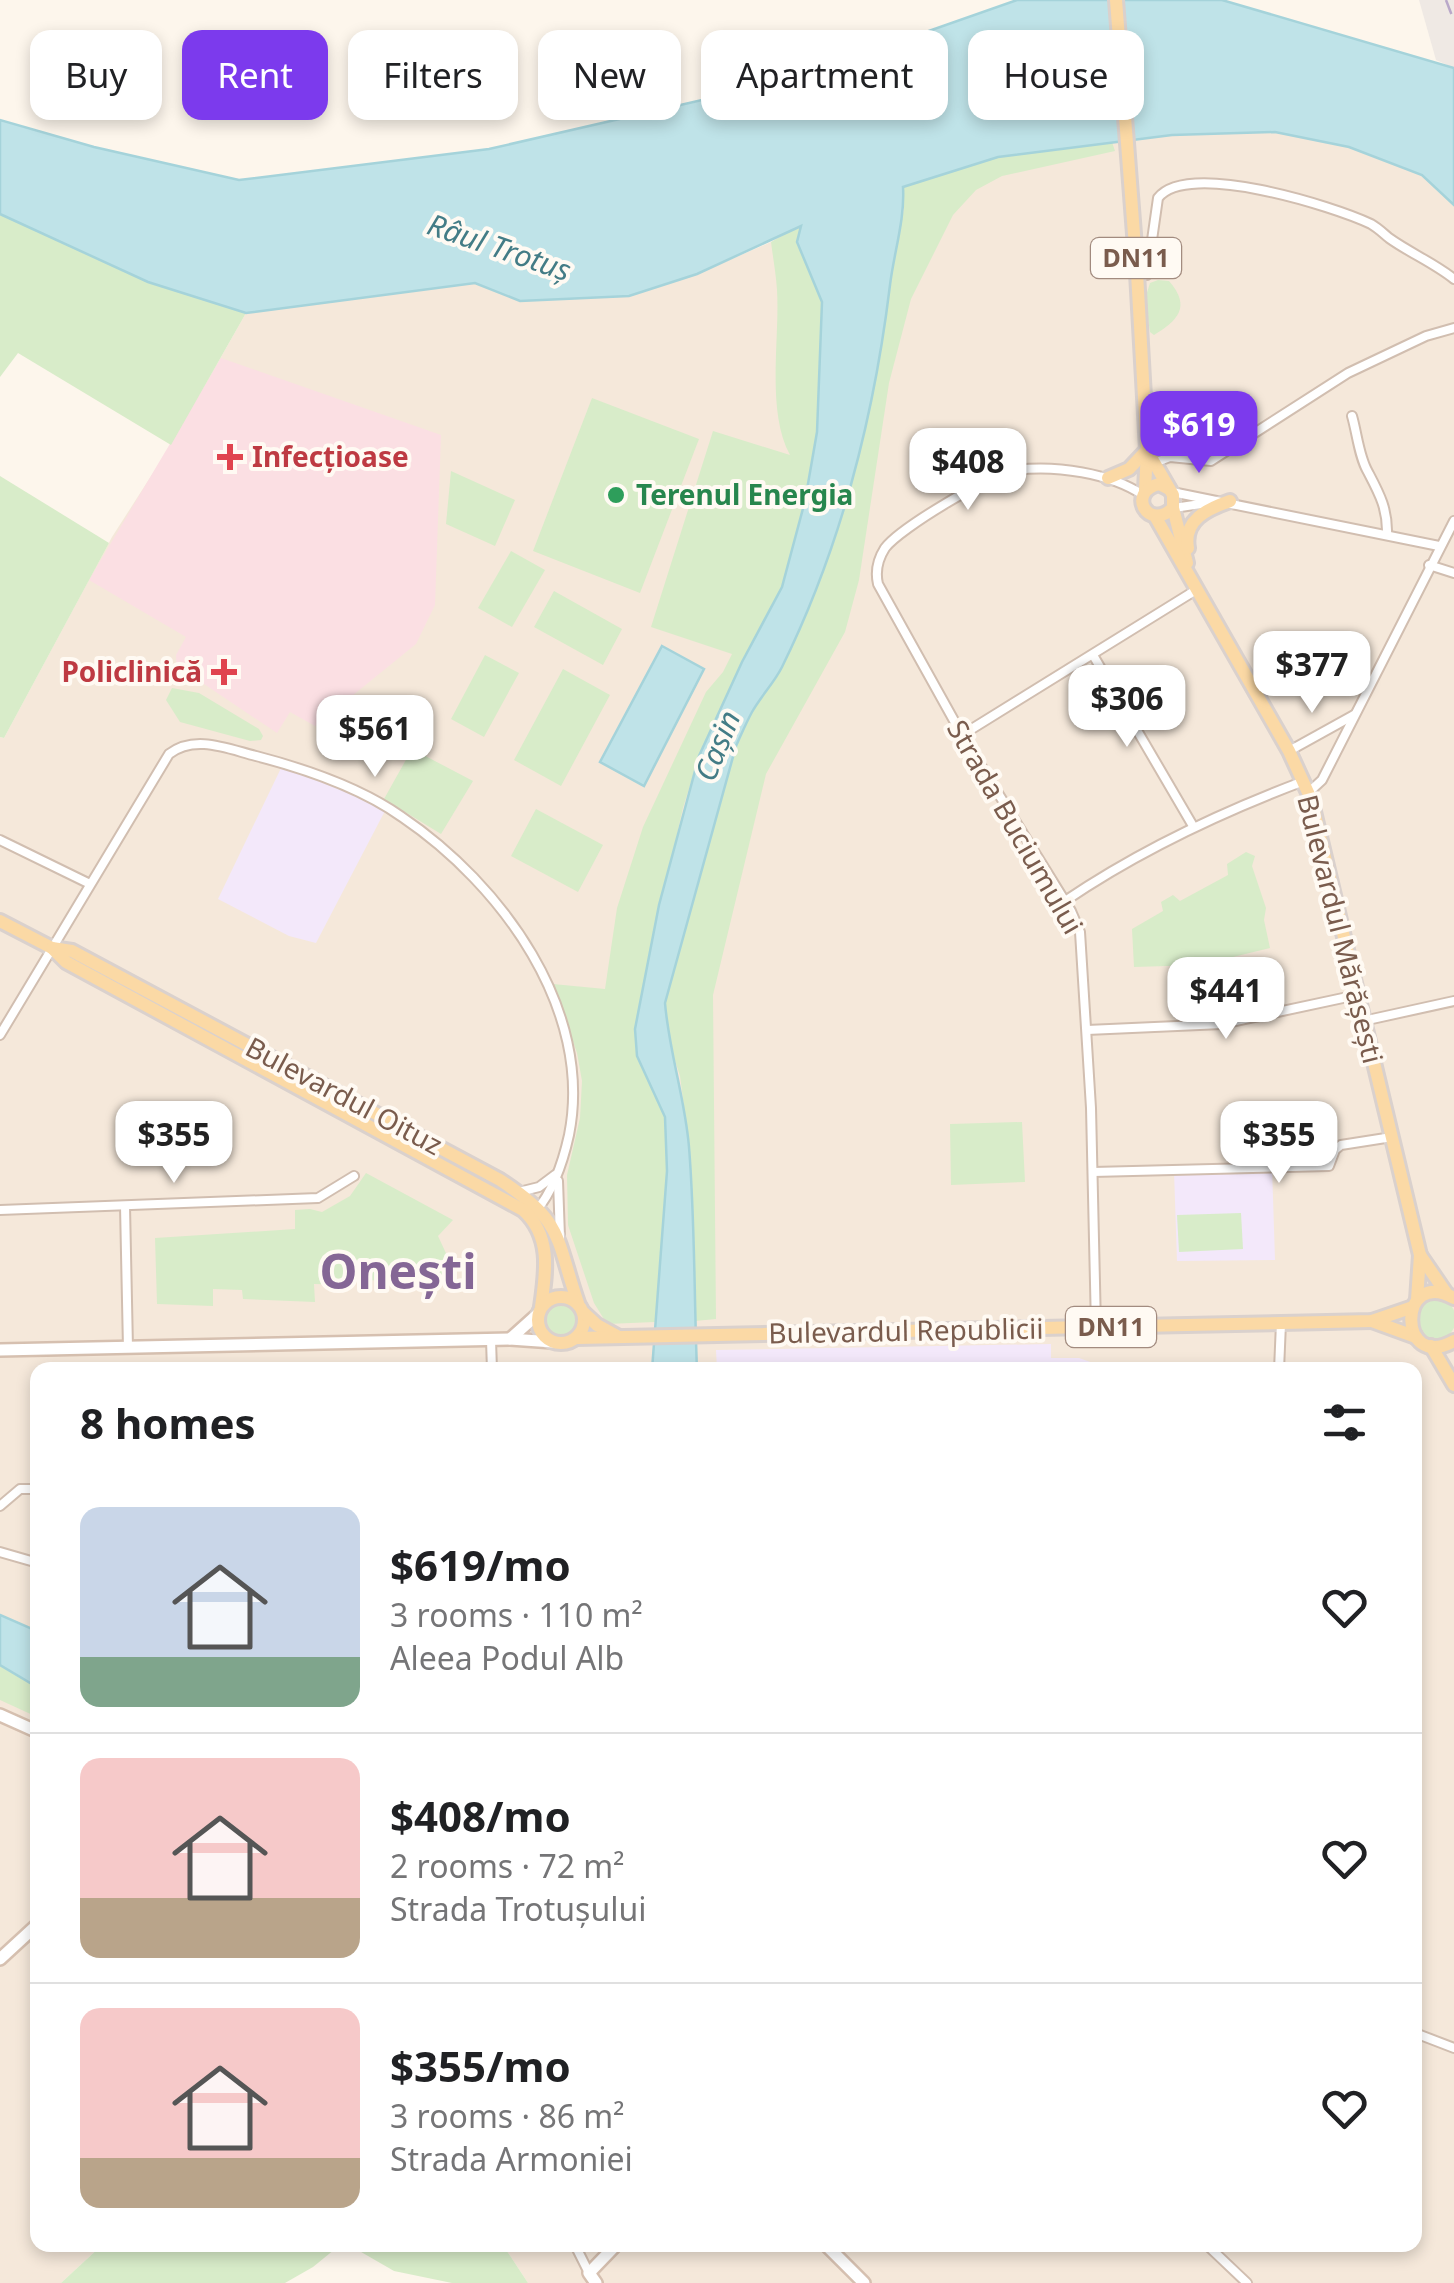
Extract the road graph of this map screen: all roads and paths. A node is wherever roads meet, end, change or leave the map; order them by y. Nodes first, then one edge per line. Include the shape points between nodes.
1 (1116, 0) edge
2 (1147, 275) dead end
3 (1454, 279) edge
4 (1454, 328) edge
5 (1352, 416) dead end
6 (1146, 450) junction
7 (1154, 463) junction
8 (1108, 478) junction
9 (1170, 490) junction
10 (1144, 492) junction
11 (1224, 501) junction
12 (1172, 508) junction
13 (1155, 516) junction
14 (1454, 521) edge
15 (1387, 535) junction
16 (1440, 546) junction
17 (1430, 566) junction
18 (1453, 572) edge
19 (1190, 575) junction
20 (1198, 589) junction
21 (1093, 655) junction
22 (1354, 715) junction
23 (962, 735) junction
24 (1289, 751) junction
25 (1306, 786) junction
26 (1192, 826) junction
27 (0, 840) edge
28 (88, 884) junction
29 (1064, 901) junction
30 (0, 922) edge
31 (52, 948) junction
32 (1357, 994) junction
33 (1454, 1002) edge
34 (1363, 1021) junction
35 (1087, 1030) junction
36 (0, 1034) edge
37 (330, 1097) junction
38 (1392, 1136) junction
39 (558, 1172) junction
40 (1093, 1172) junction
41 (354, 1176) dead end
42 (500, 1180) junction
43 (518, 1192) junction
44 (492, 1193) junction
45 (125, 1206) junction
46 (0, 1210) edge
47 (535, 1212) junction
48 (561, 1244) junction
49 (1420, 1255) junction
50 (1452, 1296) edge
51 (1415, 1304) junction
52 (581, 1308) junction
53 (540, 1310) junction
54 (1372, 1321) junction
55 (1281, 1323) junction
56 (1096, 1327) junction
57 (620, 1337) junction
58 (1416, 1337) junction
59 (577, 1338) junction
60 (510, 1339) junction
61 (491, 1340) junction
62 (553, 1342) junction
63 (1454, 1342) edge
64 (1431, 1346) junction
65 (128, 1348) junction
66 (0, 1350) edge
67 (492, 1362) edge
68 (1279, 1362) edge
69 (1454, 1385) edge
70 (30, 1489) edge
71 (0, 1506) edge
72 (0, 1552) edge
73 (30, 1561) edge
74 (0, 1716) edge
75 (30, 1729) edge
76 (30, 1930) edge
77 (3, 1951) edge
78 (1422, 2036) edge
79 (1454, 2048) edge
80 (578, 2252) edge
81 (611, 2252) edge
82 (833, 2252) edge
83 (1213, 2252) edge
84 (592, 2278) edge
85 (864, 2283) edge
86 (1246, 2283) edge

1 - 6 main road, DN11
2 - 3 street via 1158,198 1173,186 1197,184 1260,191 1351,216
4 - 7 street via 1348,373 1212,461 1170,457
5 - 15 street via 1384,504
6 - 7 main road, DN11
6 - 8 main road via 1135,465
6 - 10 main road, DN11
7 - 9 main road, DN11
8 - 10 street
8 - 23 street, Strada Buciumului via 1014,470 896,536 879,560 878,584
9 - 10 main road via 1159,484
9 - 11 street
9 - 12 main road, DN11
10 - 13 main road, DN11 via 1144,508
11 - 12 street
11 - 15 street
11 - 20 main road via 1189,528
12 - 13 main road
12 - 19 main road, DN11
13 - 19 main road, Bulevardul Mărășești / DN11
14 - 16 street
15 - 16 street
16 - 17 street
17 - 18 street
17 - 22 street
19 - 20 main road, Bulevardul Mărășești / DN11
20 - 21 street
20 - 24 main road, Bulevardul Mărășești / DN11
21 - 23 street
21 - 26 street
22 - 24 street
22 - 25 street via 1320,783
23 - 29 street, Strada Buciumului
24 - 25 main road, Bulevardul Mărășești / DN11
25 - 26 street
25 - 32 main road, Bulevardul Mărășești / DN11
26 - 29 street
27 - 28 street
28 - 31 street
28 - 39 street via 162,762 190,744 306,771 387,807 471,874 550,989 573,1089
29 - 35 street, Strada Buciumului via 1081,937
30 - 31 main road, Bulevardul Oituz
31 - 36 street
31 - 37 main road, Bulevardul Oituz via 72,951
32 - 34 main road, Bulevardul Mărășești / DN11
32 - 35 street via 1222,1024
33 - 34 street
34 - 38 main road, Bulevardul Mărășești / DN11
35 - 40 street, Strada Buciumului
37 - 42 main road, Bulevardul Oituz
37 - 44 main road, Bulevardul Oituz
38 - 40 street via 1341,1145 1329,1166
38 - 49 main road, Bulevardul Mărășești / DN11
39 - 43 street
39 - 47 street
39 - 48 street
40 - 56 street, Strada Buciumului
41 - 45 street via 318,1198
42 - 43 main road, Bulevardul Oituz
42 - 44 main road
43 - 47 main road, Bulevardul Oituz
44 - 47 main road, Bulevardul Oituz
45 - 46 street
45 - 65 street
47 - 48 main road, Bulevardul Oituz
47 - 53 main road via 544,1250
48 - 52 main road, Bulevardul Oituz
49 - 50 main road, Bulevardul Mărășești / DN11
49 - 51 main road, Bulevardul Mărășești / DN11
50 - 51 main road, DN11 via 1430,1292
51 - 54 main road, DN11
51 - 58 main road, DN11 via 1410,1322
52 - 53 main road via 562,1296
52 - 57 main road
52 - 59 main road
53 - 60 street
53 - 62 main road via 540,1330
54 - 55 main road, Bulevardul Republicii / DN11
54 - 58 main road, DN11
55 - 56 main road, Bulevardul Republicii / DN11
55 - 68 street
56 - 57 main road, Bulevardul Republicii / DN11
57 - 59 main road, Bulevardul Republicii / DN11
58 - 64 main road, DN11
59 - 62 main road, DN11
60 - 61 street
60 - 62 street
61 - 65 street
61 - 67 street
63 - 64 main road
64 - 69 main road
65 - 66 street
70 - 71 street
72 - 73 street
74 - 75 street
76 - 77 street
78 - 79 street
80 - 84 street
81 - 84 street
82 - 85 street
83 - 86 street

